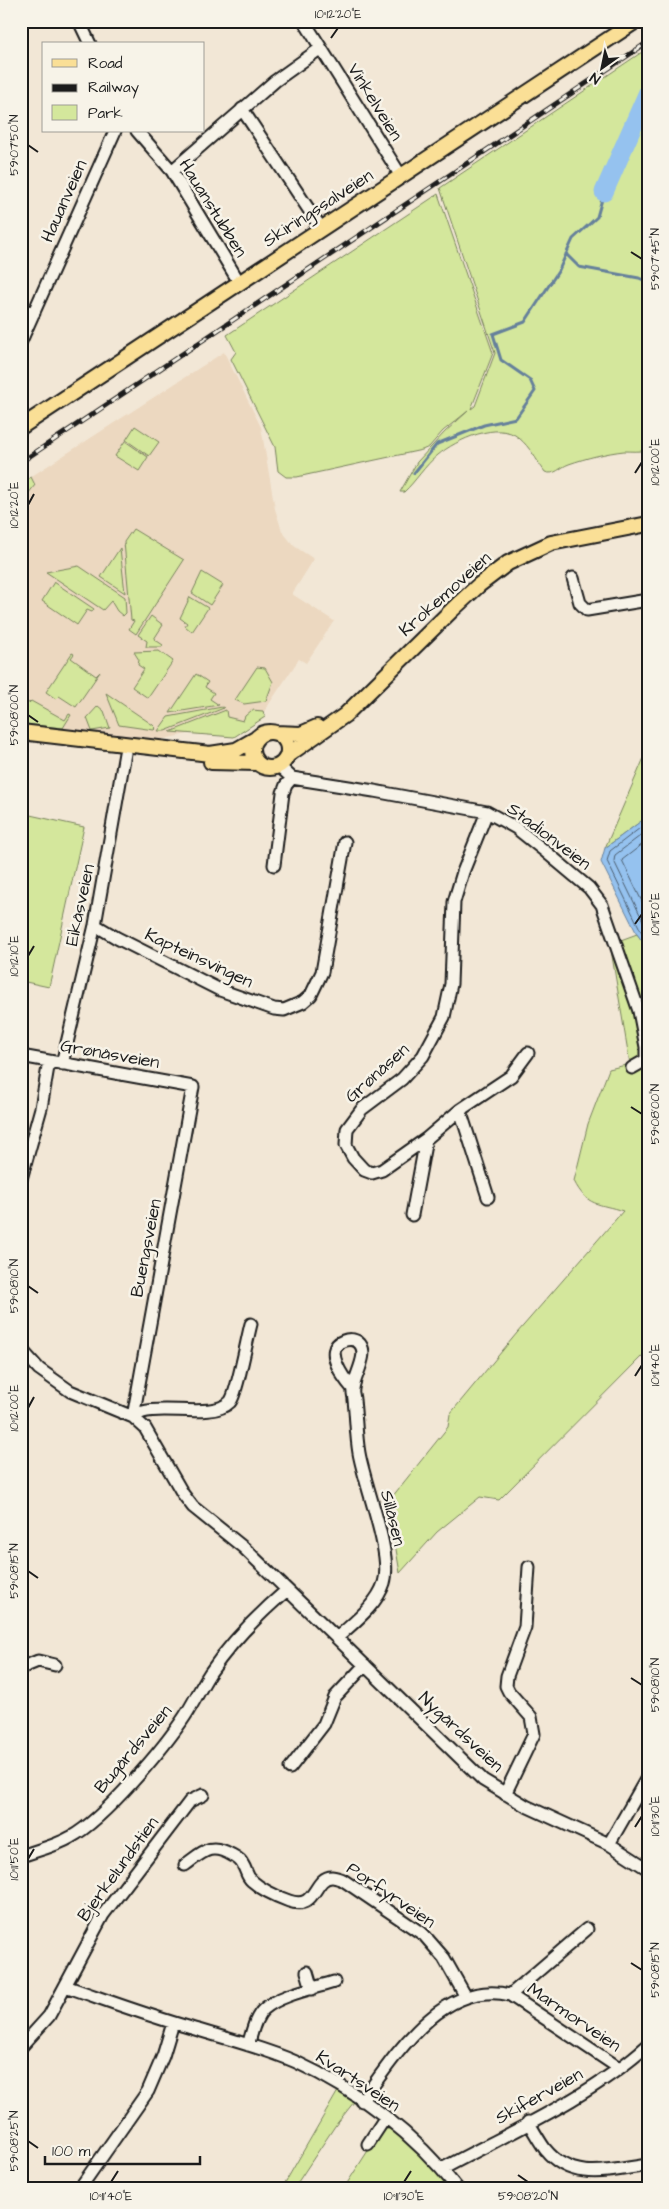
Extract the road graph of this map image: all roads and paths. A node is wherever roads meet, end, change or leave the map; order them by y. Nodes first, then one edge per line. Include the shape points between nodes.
1 (79, 21) edge
2 (304, 21) edge
3 (636, 21) edge
4 (89, 42) edge
5 (321, 48) junction
6 (242, 109) junction
7 (115, 132) edge
8 (138, 132) edge
9 (172, 171) junction
10 (401, 176) junction
11 (321, 228) junction
12 (239, 282) junction
13 (21, 309) edge
14 (34, 312) junction
15 (21, 341) edge
16 (21, 427) edge
17 (648, 524) edge
18 (573, 578) dead end
19 (648, 600) edge
20 (345, 714) junction
21 (21, 732) edge
22 (276, 733) junction
23 (257, 738) junction
24 (21, 740) edge
25 (125, 753) junction
26 (288, 755) junction
27 (257, 763) junction
28 (279, 766) junction
29 (292, 778) junction
30 (487, 812) junction
31 (345, 842) dead end
32 (274, 865) dead end
33 (95, 925) junction
34 (528, 1054) dead end
35 (21, 1056) edge
36 (49, 1061) junction
37 (62, 1064) junction
38 (632, 1068) dead end
39 (193, 1086) joint
40 (460, 1110) junction
41 (426, 1139) junction
42 (21, 1179) edge
43 (488, 1197) dead end
44 (412, 1215) dead end
45 (251, 1324) dead end
46 (21, 1349) edge
47 (353, 1389) dead end
48 (133, 1417) junction
49 (529, 1567) dead end
50 (287, 1590) junction
51 (337, 1638) junction
52 (55, 1665) dead end
53 (365, 1665) junction
54 (21, 1668) edge
55 (290, 1768) dead end
56 (648, 1776) edge
57 (505, 1794) junction
58 (203, 1795) dead end
59 (610, 1844) junction
60 (21, 1856) edge
61 (648, 1856) edge
62 (631, 1858) junction
63 (185, 1865) dead end
64 (648, 1868) edge
65 (587, 1929) dead end
66 (307, 1972) dead end
67 (334, 1982) dead end
68 (65, 1986) junction
69 (312, 1989) junction
70 (510, 1995) junction
71 (466, 1997) junction
72 (174, 2023) junction
73 (248, 2045) junction
74 (648, 2045) edge
75 (21, 2047) edge
76 (619, 2068) junction
77 (362, 2101) junction
78 (385, 2118) junction
79 (528, 2122) junction
80 (368, 2144) dead end
81 (648, 2165) edge
82 (442, 2169) junction
83 (80, 2188) edge
84 (457, 2188) edge

1 - 4 street
2 - 5 street, Vinkelveien
3 - 10 main road, Skiringssalveien
5 - 6 street
5 - 10 street, Vinkelveien
6 - 9 street
6 - 11 street
7 - 14 street, Hauanveien
8 - 9 street, Hauanstubben
9 - 12 street, Hauanstubben
10 - 11 main road, Skiringssalveien
11 - 12 main road, Skiringssalveien
12 - 16 main road, Skiringssalveien
13 - 14 street
14 - 15 street, Hauanveien
17 - 20 main road, Krokemoveien via 559,541 508,563 452,610
18 - 19 street via 580,603 587,610
20 - 22 main road, Krokemoveien via 301,734
20 - 26 main road, Krokemoveien
21 - 23 main road, Krokemoveien via 210,754 236,750
22 - 23 main road, Krokemoveien via 265,733
22 - 26 main road via 285,740
23 - 27 main road via 252,752
24 - 25 main road
25 - 27 main road via 192,761
25 - 33 street, Eikåsveien
26 - 28 main road, Krokemoveien
27 - 28 main road via 268,768
28 - 29 street
29 - 30 street, Stadionveien
29 - 32 street via 283,793
30 - 38 street, Stadionveien via 516,828 588,888 602,905 639,1011 646,1047 646,1060
30 - 41 street, Grønåsen via 454,902 451,984 444,1017 424,1056 402,1079 355,1116 345,1137 353,1158 364,1170 372,1173 382,1170
31 - 33 street, Kapteinsvingen via 322,972 303,1002 284,1010 220,990
33 - 37 street, Eikåsveien
34 - 40 street, Grønåsen via 511,1076
35 - 36 street, Grønåsveien
36 - 37 street, Grønåsveien
36 - 42 street via 41,1108
37 - 39 street, Grønåsveien
39 - 48 street, Buengsveien
40 - 41 street, Grønåsen
40 - 43 street
41 - 44 street
45 - 48 street via 230,1402 209,1410 144,1411
46 - 48 street, Nygårdsveien via 40,1369 70,1391
47 - 51 street, Sillåsen via 359,1453 386,1565 383,1585 374,1601
48 - 50 street, Nygårdsveien via 145,1428 182,1494 193,1507 244,1548
49 - 57 street via 525,1627 506,1686 531,1717 534,1734
50 - 51 street, Nygårdsveien
50 - 60 street, Bugårdsveien via 256,1617 211,1672 164,1745 114,1800 71,1838
51 - 53 street, Nygårdsveien
52 - 54 street via 38,1661
53 - 55 street via 335,1697 324,1724
53 - 57 street, Nygårdsveien via 483,1780
56 - 59 street
57 - 59 street, Nygårdsveien
58 - 68 street, Bjerkelundstien via 190,1801 103,1915
59 - 62 street, Nygårdsveien
61 - 62 street
62 - 64 street, Nygårdsveien
63 - 71 street, Porfyrveien via 207,1850 221,1848 238,1858 251,1881 300,1903 311,1898 326,1878 342,1880 424,1935 444,1958
65 - 70 street, Marmorveien
66 - 69 street
67 - 69 street
68 - 72 street, Kvartsveien
68 - 75 street, Bjerkelundstien via 49,2016
69 - 73 street via 279,1999 263,2009
70 - 71 street, Marmorveien via 494,1991
70 - 76 street, Marmorveien
71 - 77 street, Marmorveien via 443,2007 417,2032
72 - 73 street, Kvartsveien
72 - 83 street via 148,2091
73 - 77 street, Kvartsveien via 296,2062
74 - 76 street, Skiferveien
76 - 79 street, Skiferveien via 572,2099
77 - 78 street, Kvartsveien
78 - 80 street
78 - 82 street, Kvartsveien via 416,2142
79 - 81 street via 546,2150 567,2168 590,2172
79 - 82 street, Skiferveien
82 - 84 street, Kvartsveien

